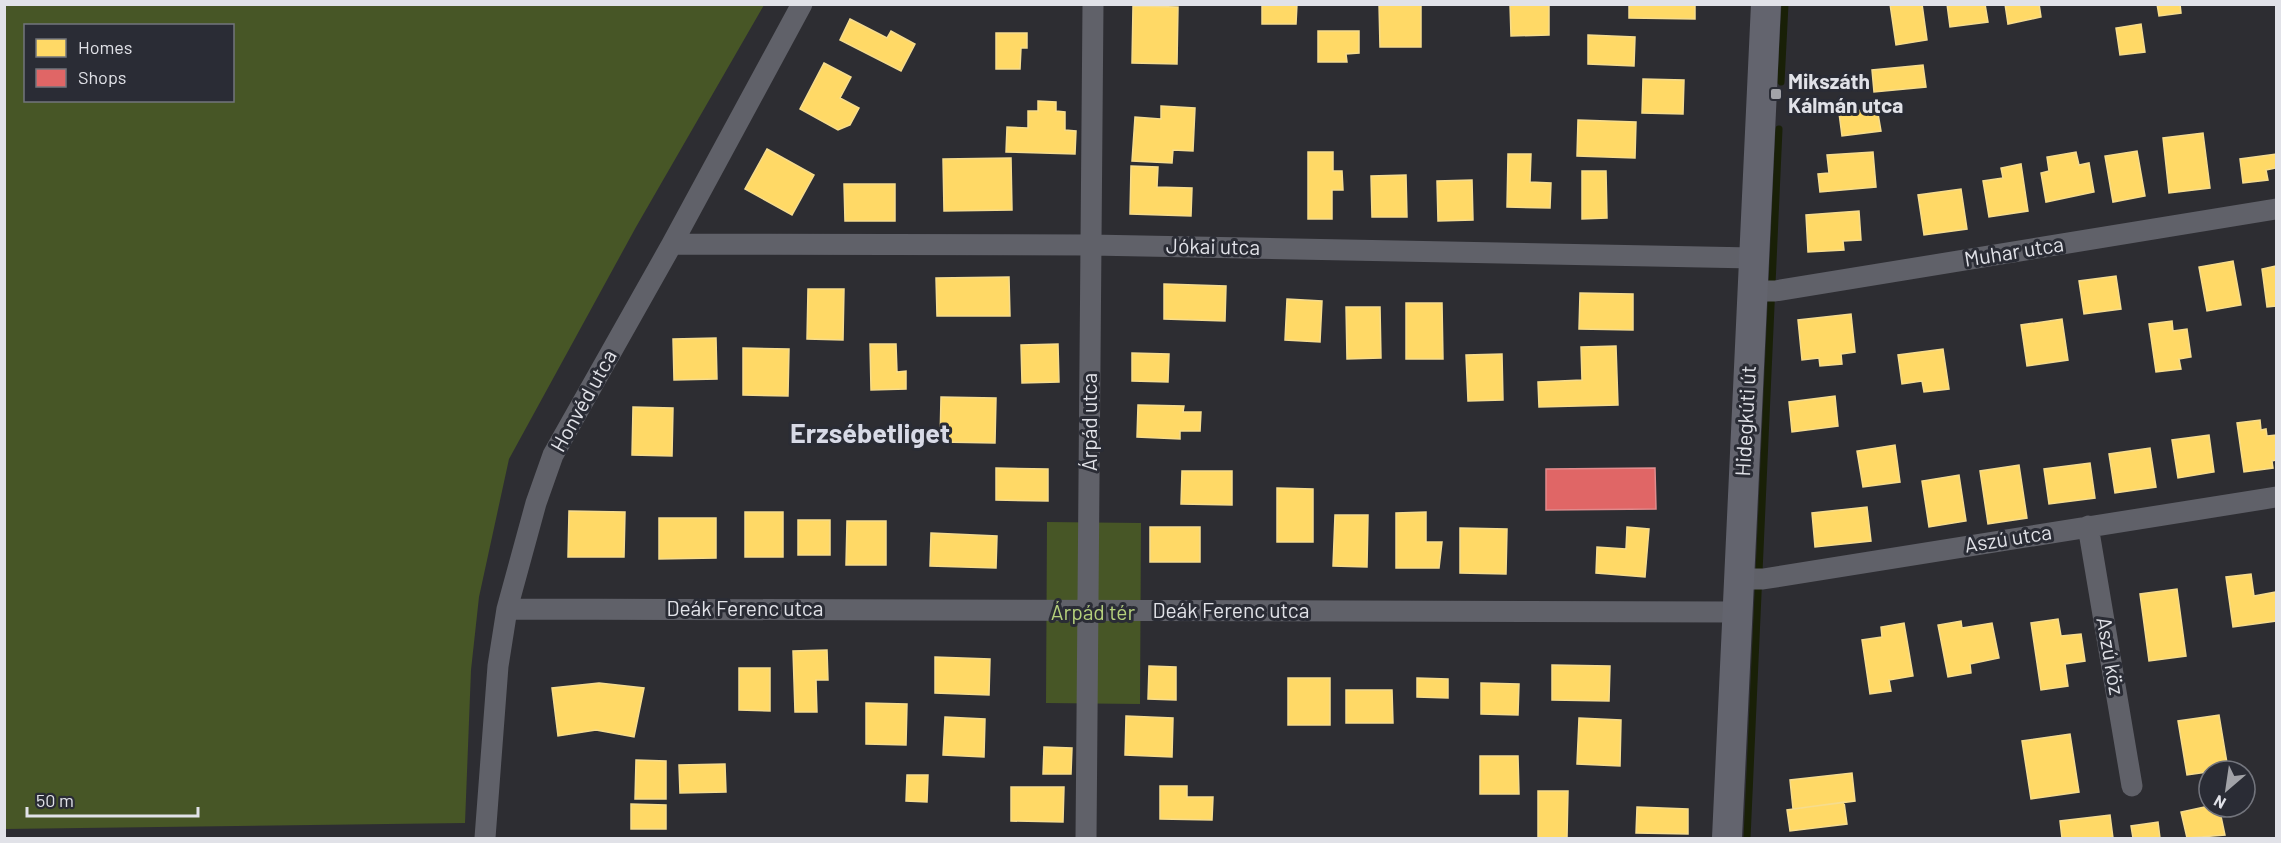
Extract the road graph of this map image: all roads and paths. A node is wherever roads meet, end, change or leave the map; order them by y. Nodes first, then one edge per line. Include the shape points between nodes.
1 (802, 4) edge
2 (1093, 4) edge
3 (1766, 4) edge
4 (2277, 209) edge
5 (672, 244) junction
6 (1091, 245) junction
7 (1753, 258) junction
8 (1763, 291) junction
9 (2277, 497) edge
10 (2088, 526) junction
11 (1750, 579) junction
12 (507, 609) junction
13 (1090, 610) junction
14 (1738, 612) junction
15 (2132, 786) dead end
16 (485, 838) edge
17 (1086, 838) edge
18 (1727, 838) edge

1 - 5 street, Honvéd utca
2 - 6 street, Árpád utca
3 - 7 main road, Hidegkúti út
4 - 8 street, Muhar utca
5 - 6 street, Jókai utca
5 - 12 street, Honvéd utca via 553,455
6 - 7 street, Jókai utca
6 - 13 street, Árpád utca
7 - 8 main road, Hidegkúti út
8 - 11 main road, Hidegkúti út
9 - 10 street, Aszú utca
10 - 11 street, Aszú utca
10 - 15 street, Aszú köz
11 - 14 main road, Hidegkúti út
12 - 13 street, Deák Ferenc utca
12 - 16 street, Honvéd utca via 498,666
13 - 14 street, Deák Ferenc utca
13 - 17 street, Árpád utca
14 - 18 main road, Hidegkúti út

